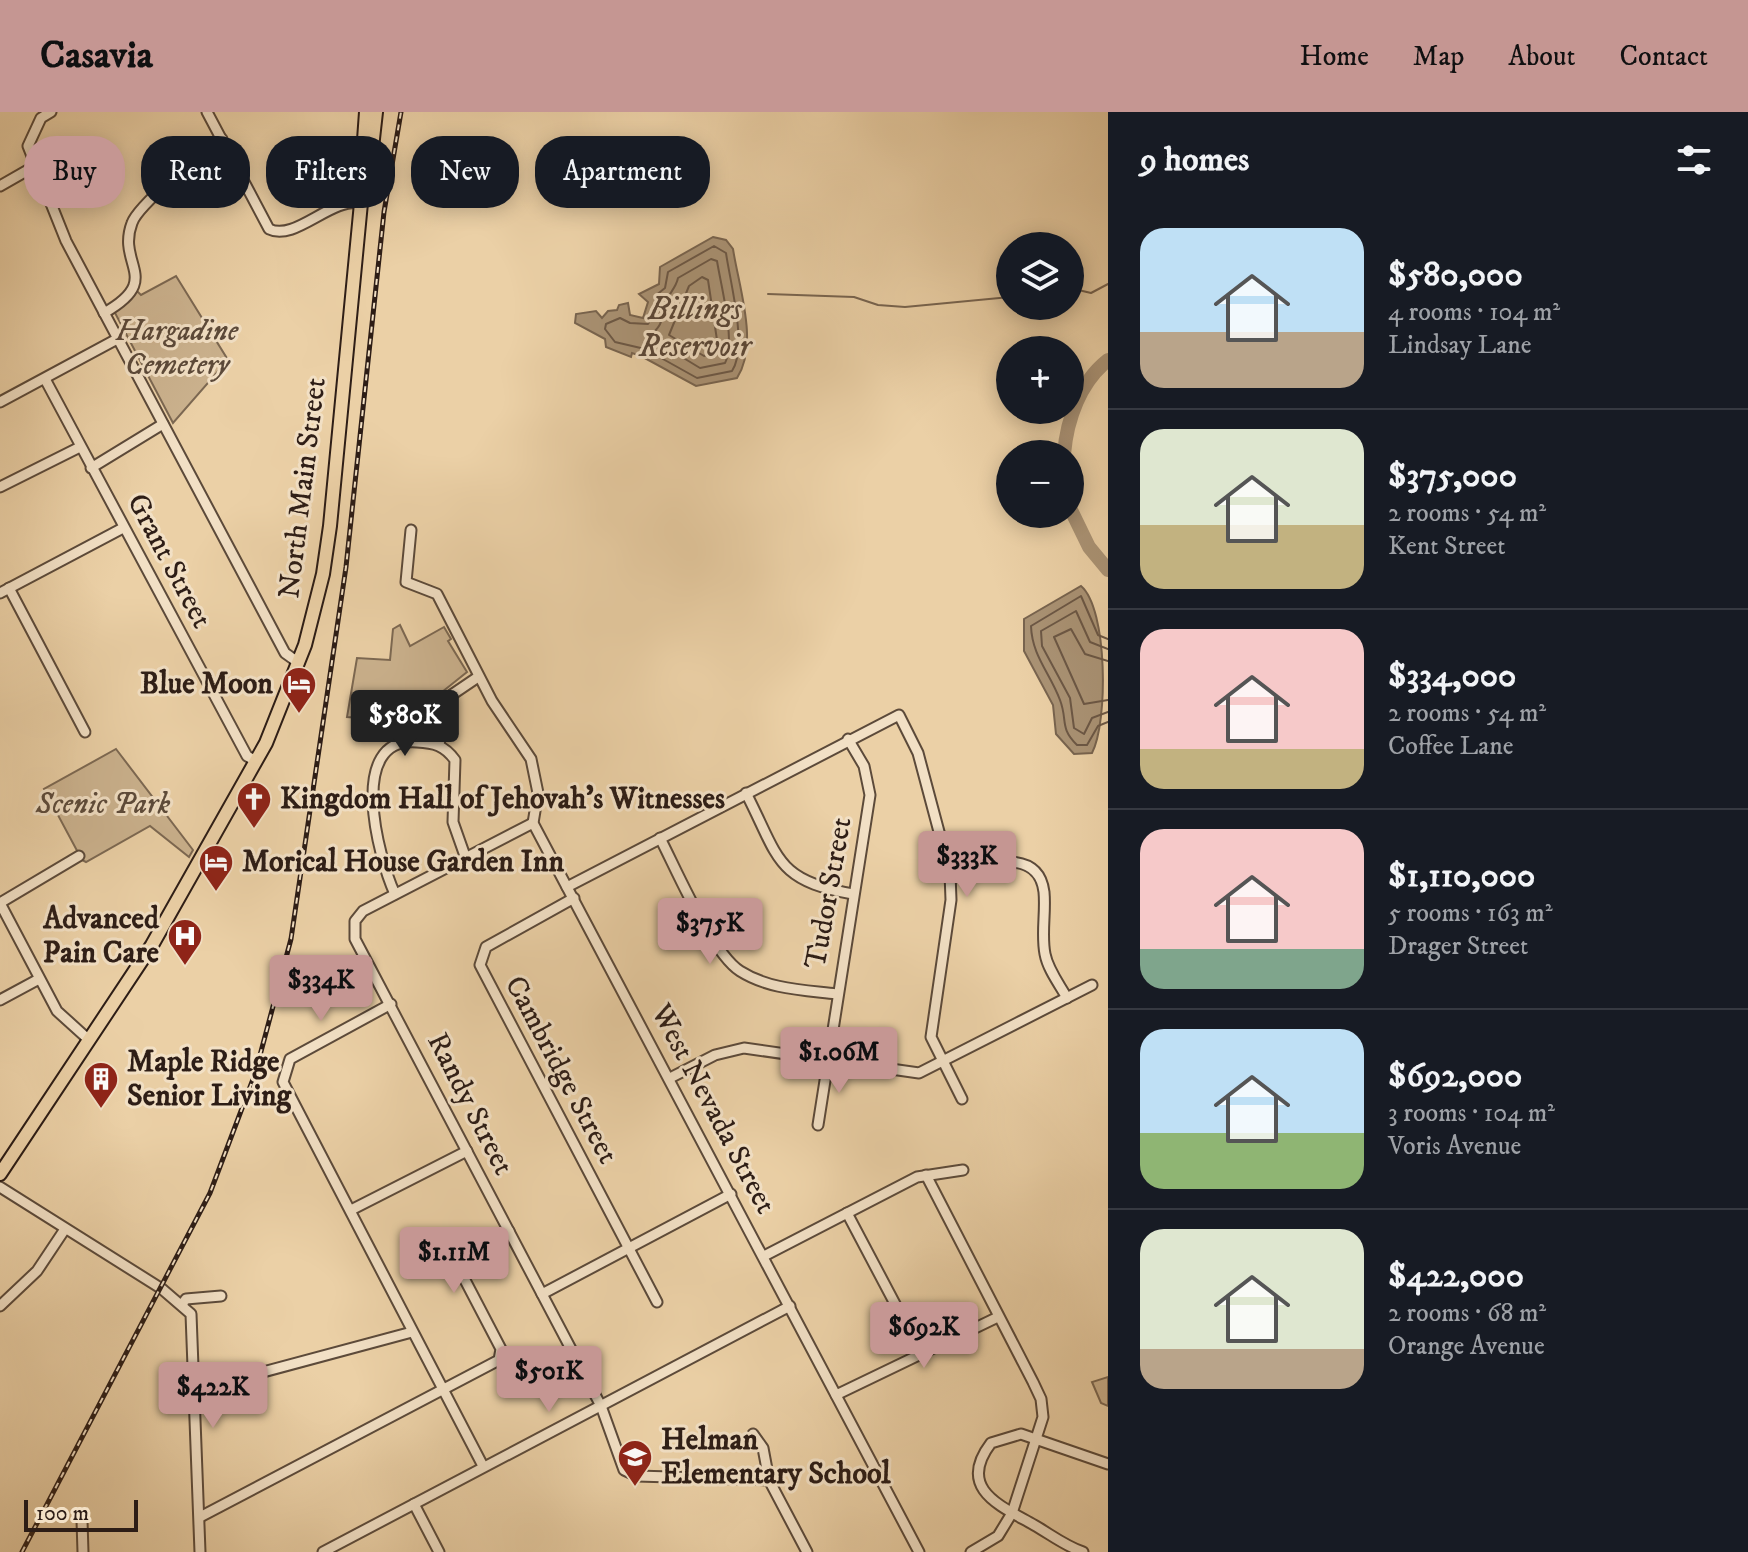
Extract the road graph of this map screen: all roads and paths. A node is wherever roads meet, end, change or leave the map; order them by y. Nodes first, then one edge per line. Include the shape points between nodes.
1 (51, 112) edge
2 (207, 112) edge
3 (366, 112) edge
4 (376, 112) edge
5 (40, 115) edge
6 (32, 136) edge
7 (220, 136) edge
8 (364, 136) edge
9 (373, 136) edge
10 (24, 172) edge
11 (0, 186) edge
12 (250, 196) edge
13 (52, 208) edge
14 (144, 208) edge
15 (336, 208) edge
16 (361, 208) edge
17 (104, 313) junction
18 (119, 338) junction
19 (45, 379) junction
20 (0, 402) edge
21 (163, 424) junction
22 (80, 447) junction
23 (91, 468) junction
24 (0, 487) edge
25 (123, 528) junction
26 (411, 530) dead end
27 (5, 590) edge
28 (299, 663) junction
29 (478, 677) junction
30 (85, 732) dead end
31 (848, 739) junction
32 (439, 744) junction
33 (256, 761) junction
34 (746, 793) junction
35 (533, 823) junction
36 (660, 838) junction
37 (79, 856) dead end
38 (465, 856) junction
39 (950, 873) junction
40 (567, 887) junction
41 (395, 894) junction
42 (853, 894) junction
43 (574, 898) junction
44 (0, 903) edge
45 (39, 979) junction
46 (1092, 985) dead end
47 (836, 994) junction
48 (1067, 998) junction
49 (0, 1000) edge
50 (391, 1004) junction
51 (89, 1040) junction
52 (827, 1060) junction
53 (943, 1062) junction
54 (670, 1078) junction
55 (962, 1099) dead end
56 (818, 1125) dead end
57 (467, 1151) junction
58 (2, 1168) edge
59 (963, 1170) dead end
60 (926, 1175) junction
61 (0, 1187) edge
62 (731, 1194) junction
63 (351, 1210) junction
64 (847, 1213) junction
65 (65, 1229) junction
66 (509, 1231) junction
67 (628, 1249) junction
68 (764, 1256) junction
69 (542, 1294) junction
70 (221, 1296) dead end
71 (657, 1302) dead end
72 (183, 1303) junction
73 (0, 1306) edge
74 (790, 1306) junction
75 (998, 1317) junction
76 (412, 1332) junction
77 (921, 1353) junction
78 (196, 1390) junction
79 (443, 1390) junction
80 (836, 1395) junction
81 (601, 1406) junction
82 (753, 1434) dead end
83 (1038, 1439) junction
84 (1108, 1464) edge
85 (483, 1466) junction
86 (769, 1480) junction
87 (414, 1504) junction
88 (1012, 1513) junction
89 (200, 1517) junction
90 (82, 1520) dead end
91 (83, 1552) edge
92 (200, 1552) edge
93 (323, 1552) edge
94 (439, 1552) edge
95 (807, 1552) edge
96 (919, 1552) edge
97 (971, 1552) edge
98 (1083, 1552) edge

1 - 5 street
2 - 7 street
3 - 8 main road, North Main Street
4 - 9 main road, North Main Street
5 - 6 street
10 - 11 street
12 - 15 street via 263,223 274,232
13 - 17 street
14 - 17 street via 130,236 135,283 125,300
16 - 28 main road, North Main Street via 330,526
17 - 18 street
18 - 19 street
18 - 21 street
19 - 20 street
19 - 22 street, Grant Street
21 - 23 street
21 - 28 street via 288,658
22 - 23 street, Grant Street
22 - 24 street
23 - 25 street, Grant Street
25 - 27 street
25 - 33 street, Grant Street via 247,756
26 - 29 street via 404,579 437,594
27 - 30 street
28 - 33 main road, North Main Street
29 - 32 street via 450,696
29 - 35 street via 531,759 538,793
31 - 34 street
31 - 39 street via 899,715 918,753
31 - 42 street, Tudor Street via 864,766 870,795
32 - 38 street via 457,765 453,822
32 - 41 street via 399,742 380,761 374,823
33 - 51 main road, North Main Street via 152,945
34 - 36 street
34 - 42 street via 779,857 796,878
35 - 38 street
35 - 40 street, West Nevada Street
36 - 40 street
36 - 47 street via 732,966 775,986
37 - 44 street
38 - 41 street
39 - 48 street via 1006,860 1036,874 1044,893 1045,953
39 - 53 street via 951,900 931,1037
40 - 43 street, West Nevada Street
41 - 50 street, Randy Street via 358,916 354,931
42 - 47 street, Tudor Street
43 - 54 street, West Nevada Street
43 - 67 street, Cambridge Street via 486,947 480,965
44 - 45 street
45 - 49 street
45 - 51 street via 63,1020
46 - 48 street
47 - 52 street, Tudor Street
48 - 53 street
50 - 57 street, Randy Street
50 - 63 street via 296,1055 283,1072 285,1091
51 - 58 main road, North Main Street
52 - 53 street via 915,1074
52 - 54 street via 744,1048 715,1055
52 - 56 street, Tudor Street
53 - 55 street
54 - 62 street, West Nevada Street
57 - 63 street
57 - 66 street, Randy Street
59 - 60 street
60 - 64 street
60 - 75 street
61 - 65 street
62 - 67 street
62 - 68 street, West Nevada Street
63 - 76 street
64 - 68 street
64 - 77 street
65 - 72 street
65 - 73 street via 37,1271
66 - 69 street, Randy Street
66 - 79 street via 454,1259 502,1355
67 - 69 street
67 - 71 street, Cambridge Street
68 - 74 street, West Nevada Street
69 - 81 street, Randy Street
70 - 72 street
72 - 78 street via 191,1314
74 - 80 street, West Nevada Street
74 - 81 street
75 - 77 street
75 - 83 street via 1041,1399
76 - 78 street
76 - 79 street
77 - 80 street
78 - 89 street
79 - 85 street
79 - 89 street
80 - 96 street, West Nevada Street
81 - 85 street
81 - 86 street, Randy Street via 628,1474
82 - 86 street via 763,1448
83 - 84 street
83 - 88 street
83 - 88 street via 1017,1433 1002,1437 988,1447 982,1460 979,1477 984,1493
85 - 87 street
86 - 95 street
87 - 93 street
87 - 94 street
88 - 97 street via 998,1536
88 - 98 street
89 - 92 street
90 - 91 street

